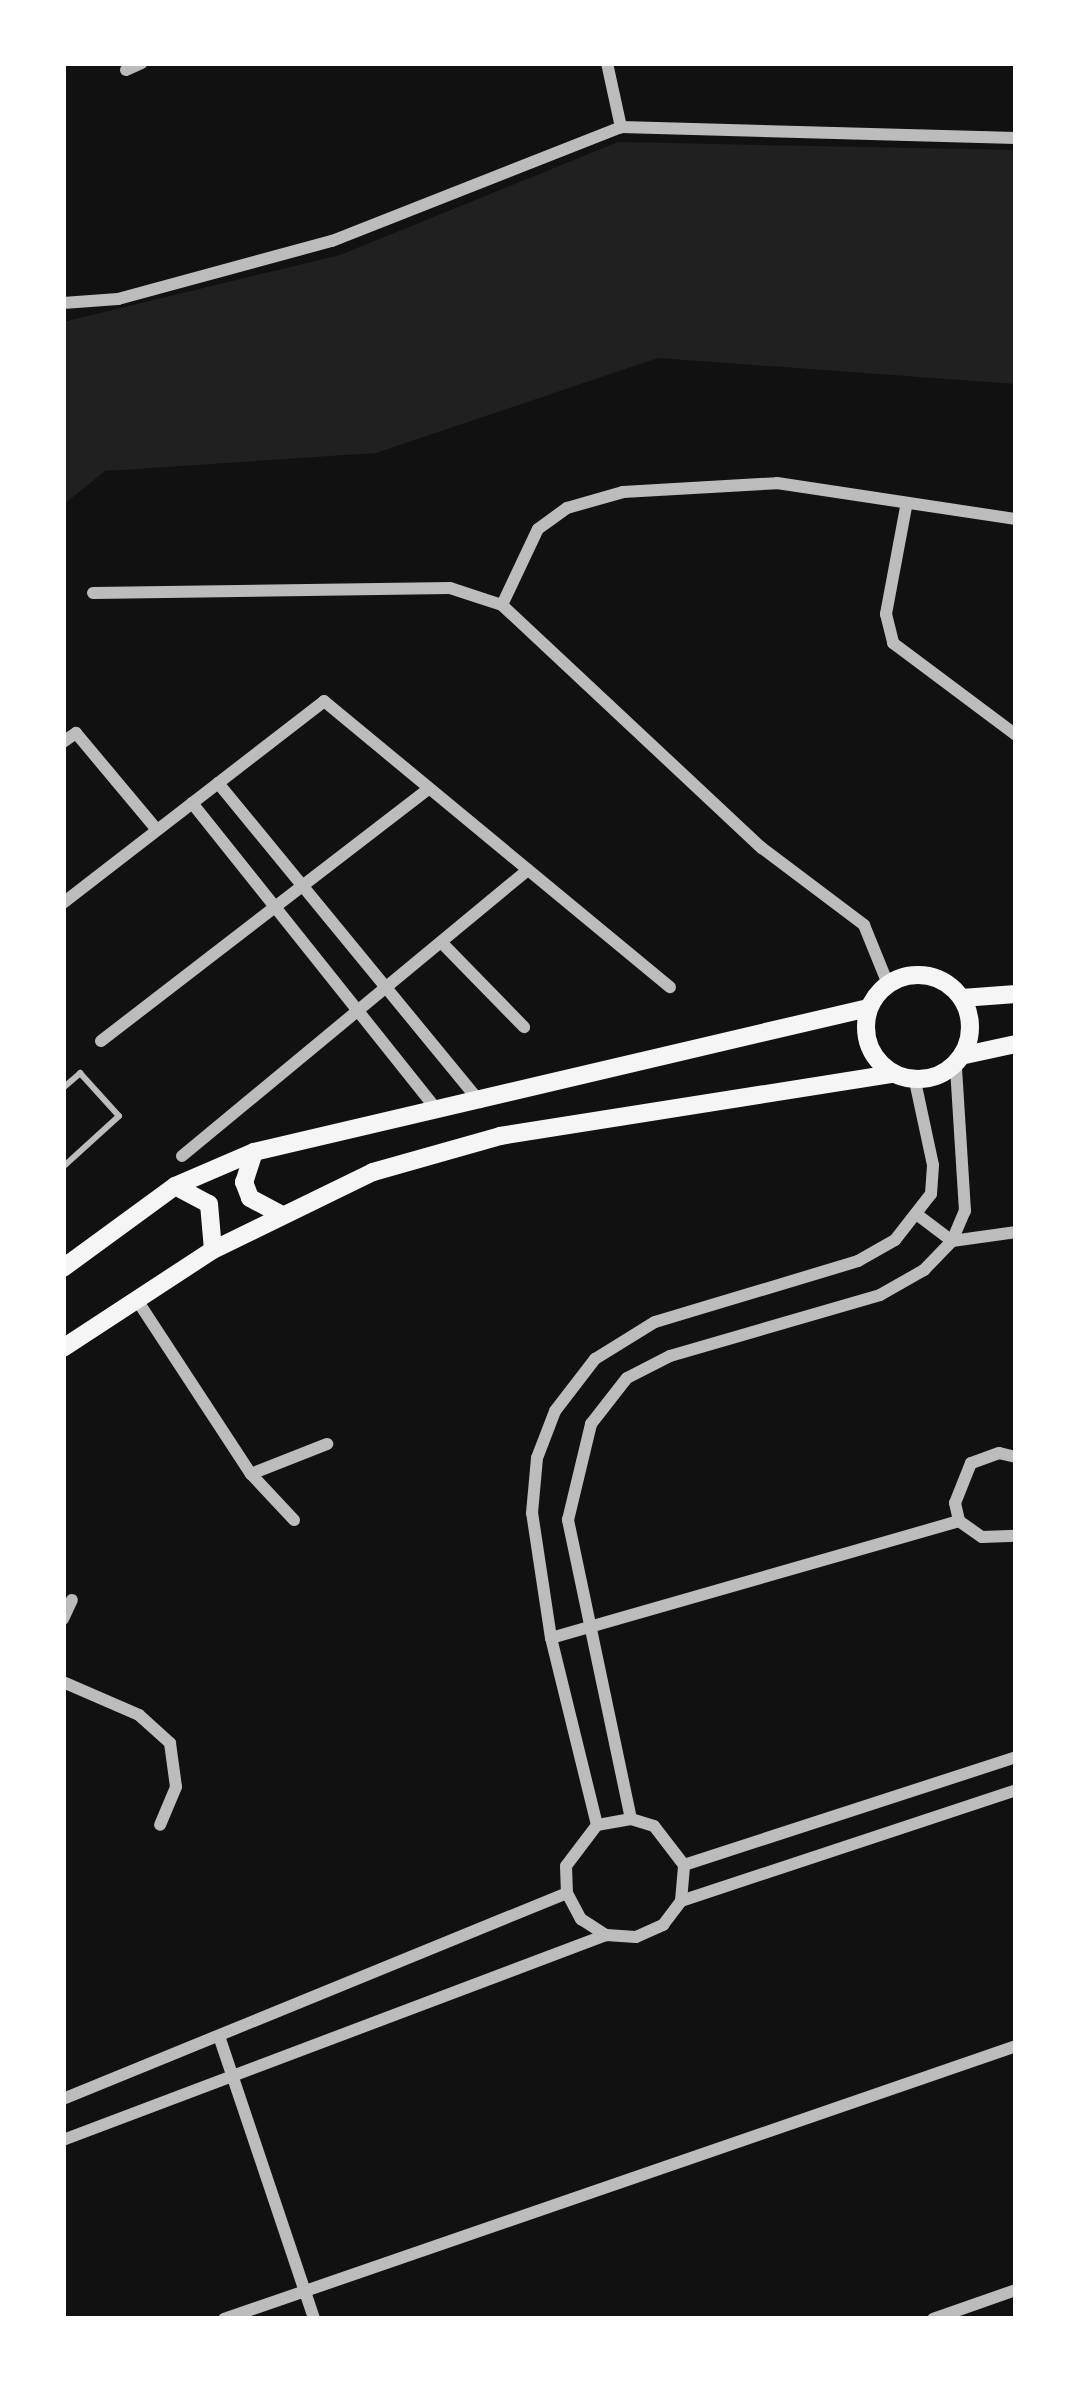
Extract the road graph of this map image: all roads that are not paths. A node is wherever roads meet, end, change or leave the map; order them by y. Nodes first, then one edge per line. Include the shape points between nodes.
1 (142, 63) edge
2 (607, 63) edge
3 (127, 70) dead end
4 (621, 127) junction
5 (1016, 138) edge
6 (63, 302) edge
7 (906, 507) junction
8 (1016, 519) edge
9 (93, 593) dead end
10 (502, 605) junction
11 (1016, 735) edge
12 (63, 742) edge
13 (218, 783) junction
14 (429, 788) junction
15 (192, 803) junction
16 (157, 830) junction
17 (528, 870) junction
18 (302, 886) junction
19 (63, 903) edge
20 (275, 907) junction
21 (441, 942) junction
22 (888, 983) junction
23 (670, 987) dead end
24 (385, 988) junction
25 (1016, 994) edge
26 (962, 998) junction
27 (868, 1008) junction
28 (358, 1010) junction
29 (524, 1027) dead end
30 (101, 1041) dead end
31 (1016, 1044) edge
32 (960, 1061) junction
33 (892, 1074) junction
34 (915, 1081) junction
35 (63, 1088) edge
36 (481, 1103) junction
37 (438, 1112) junction
38 (254, 1152) junction
39 (182, 1156) dead end
40 (63, 1168) edge
41 (175, 1186) junction
42 (280, 1214) junction
43 (919, 1216) junction
44 (1016, 1232) edge
45 (952, 1241) junction
46 (213, 1250) junction
47 (63, 1268) edge
48 (137, 1300) junction
49 (63, 1348) edge
50 (327, 1444) dead end
51 (1016, 1457) edge
52 (251, 1474) junction
53 (294, 1520) dead end
54 (959, 1521) junction
55 (1016, 1536) edge
56 (72, 1600) dead end
57 (63, 1619) edge
58 (588, 1632) junction
59 (551, 1638) junction
60 (63, 1682) edge
61 (1016, 1757) edge
62 (1016, 1790) edge
63 (631, 1819) junction
64 (597, 1825) junction
65 (160, 1826) dead end
66 (684, 1865) junction
67 (567, 1893) junction
68 (681, 1901) junction
69 (606, 1935) junction
70 (220, 2039) junction
71 (1016, 2046) edge
72 (228, 2076) junction
73 (63, 2098) edge
74 (63, 2140) edge
75 (304, 2289) junction
76 (1016, 2290) edge
77 (224, 2319) edge
78 (314, 2319) edge
79 (933, 2319) edge

1 - 3 street
2 - 4 street
4 - 5 street
4 - 6 street via 332,241 118,299
7 - 8 street
7 - 10 street via 777,483 622,492 567,508 538,529
7 - 11 street via 886,614 893,643
9 - 10 street via 450,588
10 - 22 street via 762,848 864,925
12 - 16 street via 76,733
13 - 14 street via 324,701
13 - 15 street
13 - 18 street
14 - 17 street
14 - 18 street
15 - 16 street
15 - 20 street
16 - 19 street
17 - 21 street
17 - 23 street
18 - 20 street
18 - 24 street
20 - 28 street
20 - 30 street
21 - 24 street
21 - 29 street
22 - 26 main road via 928,975
22 - 27 main road
24 - 28 street
24 - 36 street
25 - 26 main road
26 - 32 main road via 972,1026
27 - 33 main road via 865,1033
27 - 36 main road
28 - 37 street
28 - 39 street
31 - 32 main road
32 - 34 main road
32 - 45 street via 968,1171
33 - 34 main road
33 - 42 main road via 500,1136 373,1172
34 - 43 street via 933,1165
35 - 40 lane via 80,1073 119,1116
36 - 37 main road
37 - 38 main road
38 - 41 main road
38 - 42 main road via 244,1183 250,1198
41 - 46 main road via 209,1204
41 - 47 main road
42 - 46 main road
43 - 45 street
43 - 59 street via 858,1261 655,1322 595,1359 556,1411 537,1458 532,1513
44 - 45 street
45 - 58 street via 880,1295 670,1356 627,1378 592,1424 575,1469 568,1520
46 - 48 main road
48 - 49 main road
48 - 52 street
50 - 52 street
51 - 54 street via 971,1462 955,1487
52 - 53 street
54 - 55 street via 982,1537
54 - 58 street
56 - 57 street
58 - 59 street
58 - 63 street
59 - 64 street
60 - 65 street via 139,1715 170,1743 176,1786
61 - 66 street
62 - 68 street
63 - 64 street
63 - 66 street via 674,1843
64 - 67 street via 566,1866
66 - 68 street
67 - 69 street via 581,1919
67 - 70 street
68 - 69 street via 663,1925 636,1937
69 - 72 street
70 - 72 street
70 - 73 street
71 - 75 street
72 - 74 street
72 - 75 street
75 - 77 street
75 - 78 street
76 - 79 street

